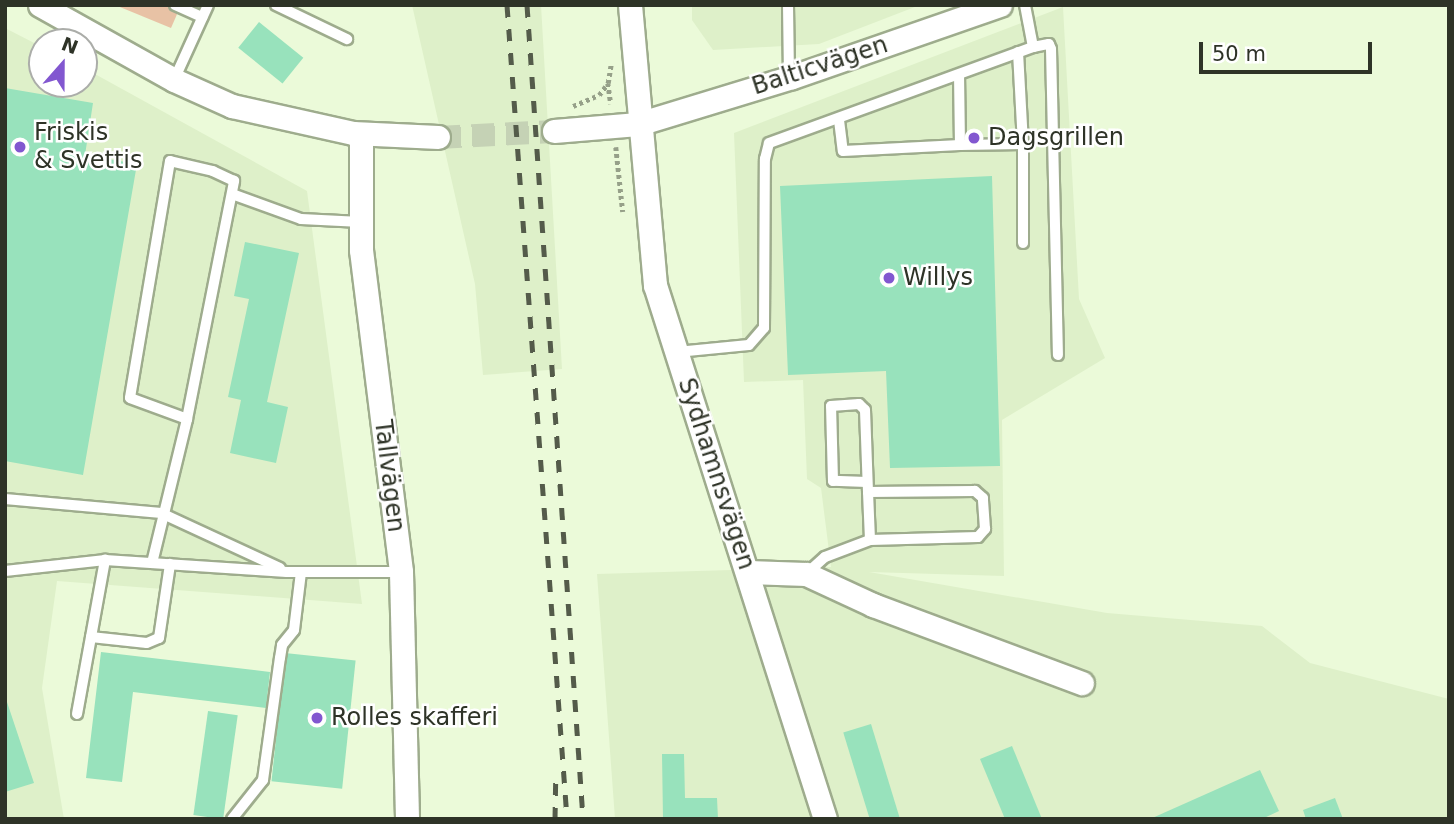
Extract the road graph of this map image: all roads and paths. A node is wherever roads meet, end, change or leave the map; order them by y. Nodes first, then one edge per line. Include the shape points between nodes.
1 (40, 5) edge
2 (175, 5) edge
3 (208, 5) edge
4 (276, 5) edge
5 (630, 5) edge
6 (788, 5) edge
7 (1000, 5) edge
8 (1025, 5) edge
9 (201, 18) junction
10 (347, 39) dead end
11 (1033, 47) junction
12 (1018, 52) junction
13 (612, 61) dead end
14 (959, 75) junction
15 (789, 78) junction
16 (174, 80) junction
17 (565, 109) dead end
18 (839, 120) junction
19 (638, 124) junction
20 (554, 131) tunnel mouth
21 (361, 134) junction
22 (438, 137) tunnel mouth
23 (1023, 144) junction
24 (960, 145) junction
25 (232, 194) junction
26 (361, 222) junction
27 (1023, 243) dead end
28 (677, 352) junction
29 (1058, 355) dead end
30 (187, 419) junction
31 (867, 487) junction
32 (5, 499) edge
33 (161, 513) junction
34 (870, 540) junction
35 (105, 560) junction
36 (152, 563) junction
37 (170, 564) junction
38 (5, 571) edge
39 (288, 572) junction
40 (302, 572) junction
41 (401, 572) junction
42 (748, 572) junction
43 (806, 573) junction
44 (91, 638) junction
45 (1082, 683) dead end
46 (77, 714) dead end
47 (232, 819) edge
48 (407, 819) edge
49 (825, 819) edge

1 - 16 street
2 - 9 lane
3 - 9 lane
4 - 10 lane
5 - 19 street, Sydhamnsvägen
6 - 15 lane
7 - 15 street, Balticvägen
8 - 11 lane
9 - 16 lane
11 - 12 lane
11 - 29 lane via 1049,44 1051,49
12 - 14 lane
12 - 23 lane
13 - 17 path via 608,83 599,95
14 - 18 lane
14 - 24 lane
15 - 19 street, Balticvägen
16 - 21 street via 232,106
18 - 24 lane via 843,151
18 - 28 lane via 782,135 769,143 765,159 764,328 749,345
19 - 20 street, Balticvägen
19 - 28 street, Sydhamnsvägen via 655,285
21 - 22 street
21 - 26 street, Tallvägen
23 - 24 lane
23 - 27 lane
25 - 26 lane via 301,219
25 - 30 lane
25 - 30 lane via 234,181 170,161 130,398
26 - 41 street, Tallvägen
28 - 42 street, Sydhamnsvägen
30 - 33 lane
31 - 31 lane via 865,410 859,404 831,406 833,481
31 - 34 lane
31 - 34 lane via 975,491 983,498 985,529 978,537
32 - 33 lane
33 - 36 lane
33 - 39 lane
34 - 43 lane via 825,557
35 - 36 lane
35 - 38 lane
35 - 44 lane
36 - 37 lane
37 - 39 lane
37 - 44 lane via 159,638 148,643
39 - 40 lane
40 - 41 lane
40 - 47 lane via 295,630 282,645 263,780
41 - 48 street, Tallvägen
42 - 43 street
42 - 49 street, Sydhamnsvägen
43 - 45 street via 873,605
44 - 46 lane

